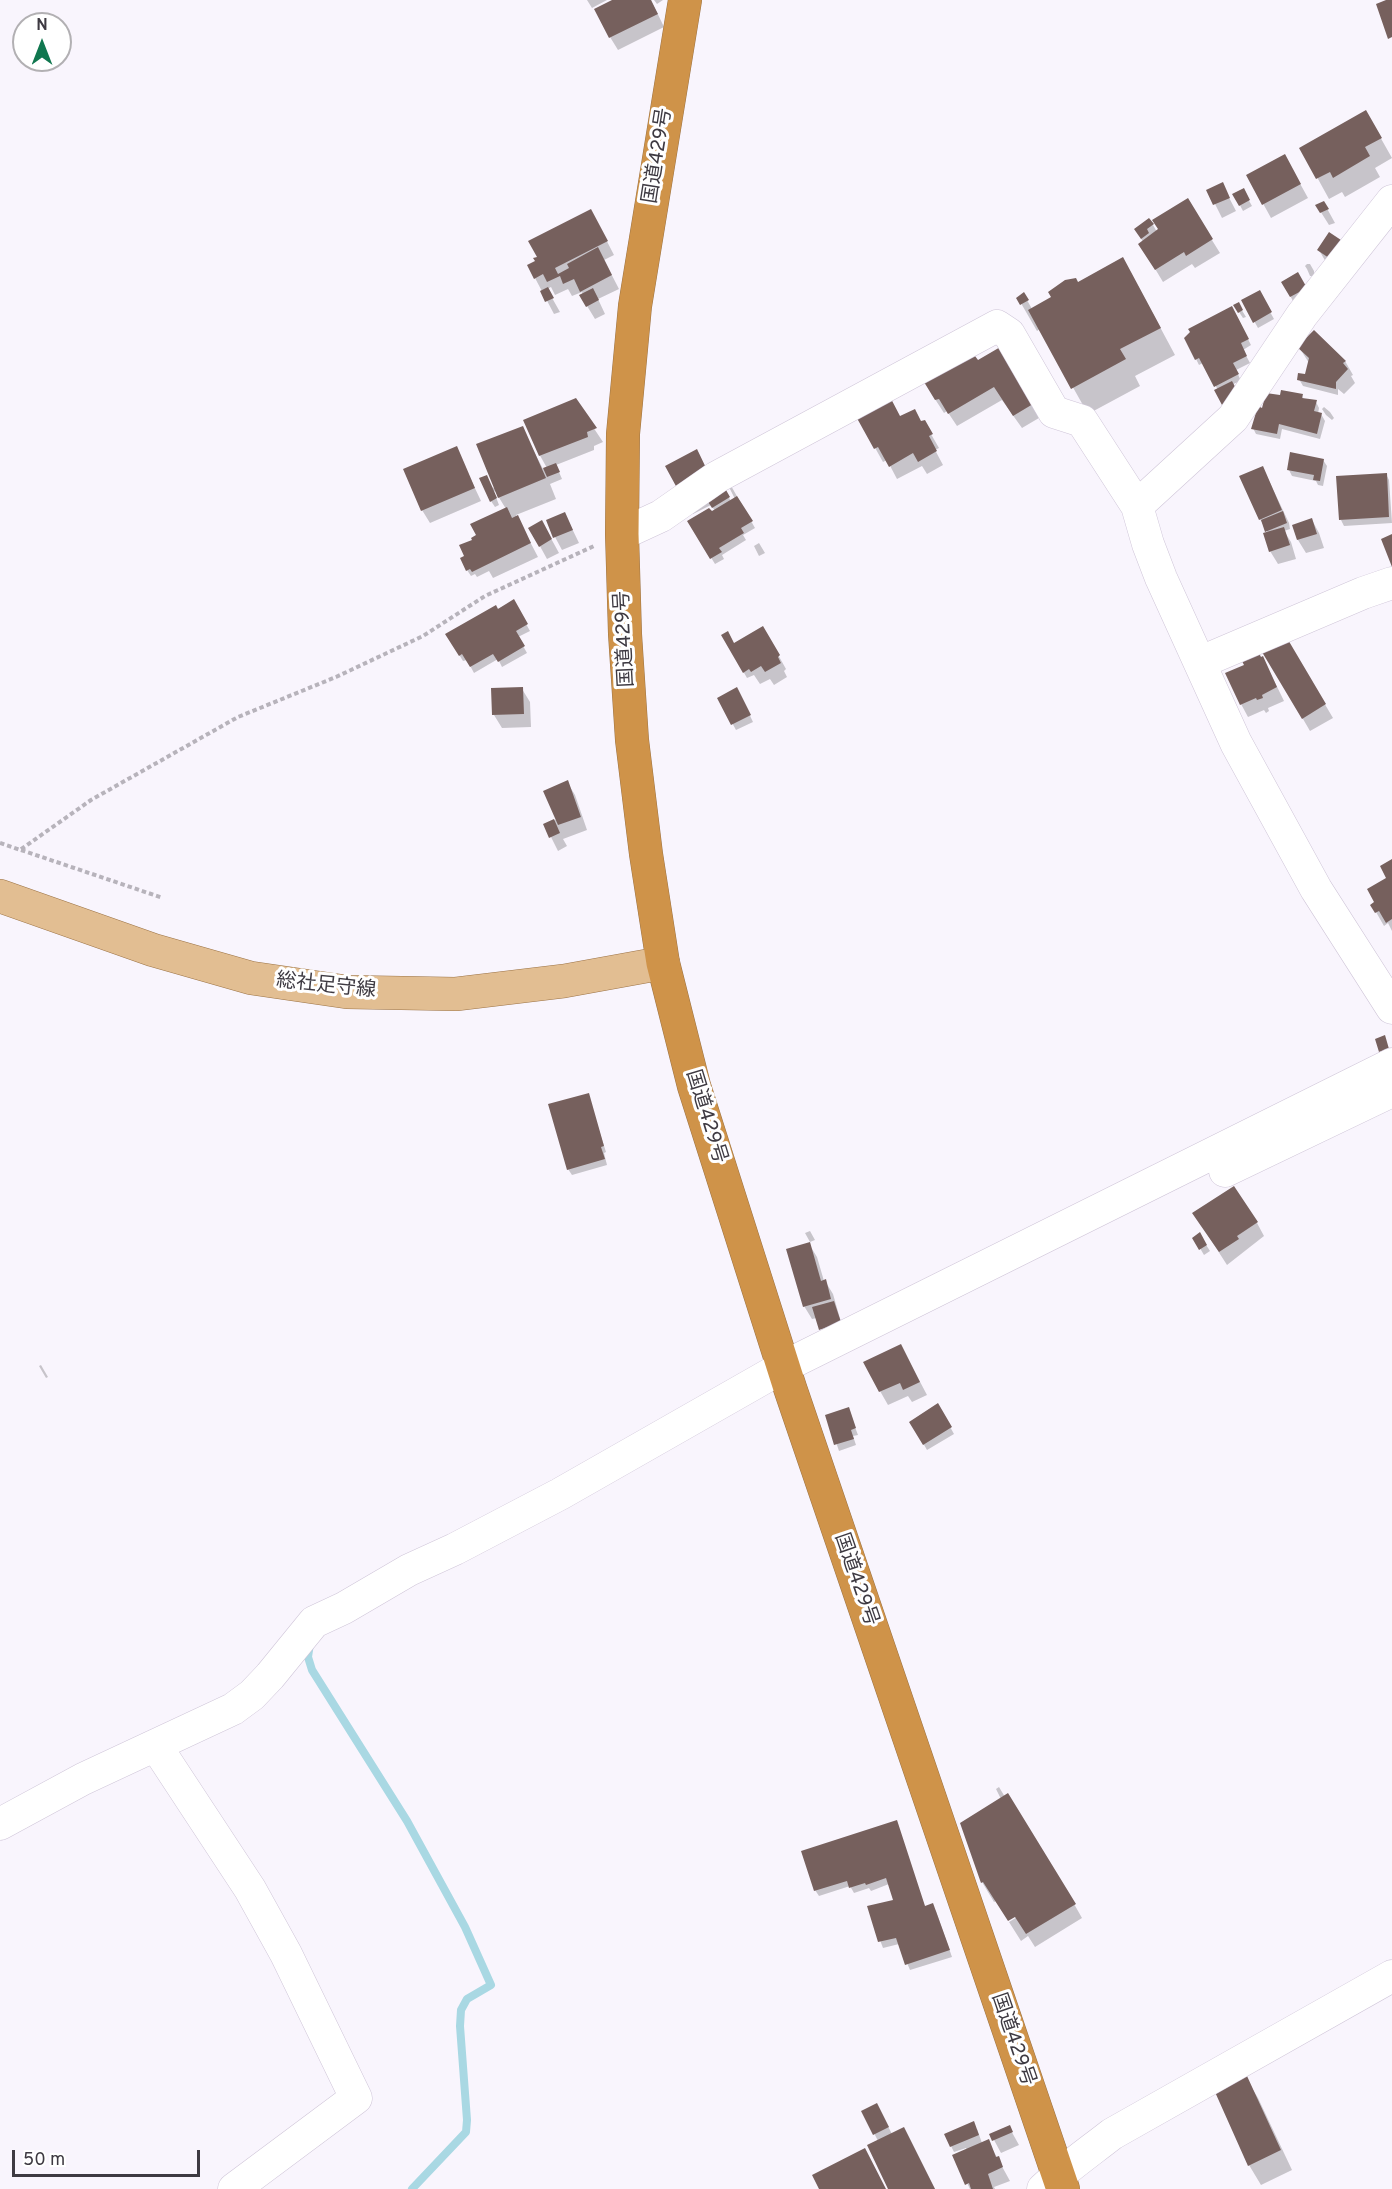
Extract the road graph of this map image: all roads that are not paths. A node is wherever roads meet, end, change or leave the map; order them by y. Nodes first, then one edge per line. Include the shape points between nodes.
1 (685, 0) edge
2 (1392, 201) edge
3 (1137, 506) junction
4 (622, 534) junction
5 (1392, 583) edge
6 (1201, 662) junction
7 (0, 896) edge
8 (663, 963) junction
9 (1392, 1008) edge
10 (1392, 1064) edge
11 (1392, 1091) edge
12 (786, 1376) junction
13 (156, 1746) junction
14 (0, 1824) edge
15 (1392, 1976) edge
16 (1055, 2184) edge
17 (234, 2189) edge

1 - 4 highway, 国道429号 via 635,306 623,434
2 - 3 street via 1302,315 1233,418
3 - 4 street via 1082,421 1054,412 1009,334 997,326 717,477 661,516
3 - 6 street via 1161,578
4 - 8 highway, 国道429号 via 632,740
5 - 6 street
6 - 9 street via 1236,743 1275,816
7 - 8 main road, 総社足守線 via 153,950 251,978 347,992 456,994 564,981
8 - 12 highway, 国道429号 via 694,1086
10 - 12 street
11 - 12 street
12 - 13 street via 314,1622 252,1695 233,1709
12 - 16 highway, 国道429号
13 - 14 street via 83,1779
13 - 17 street via 250,1889 356,2098
15 - 16 street via 1112,2134

